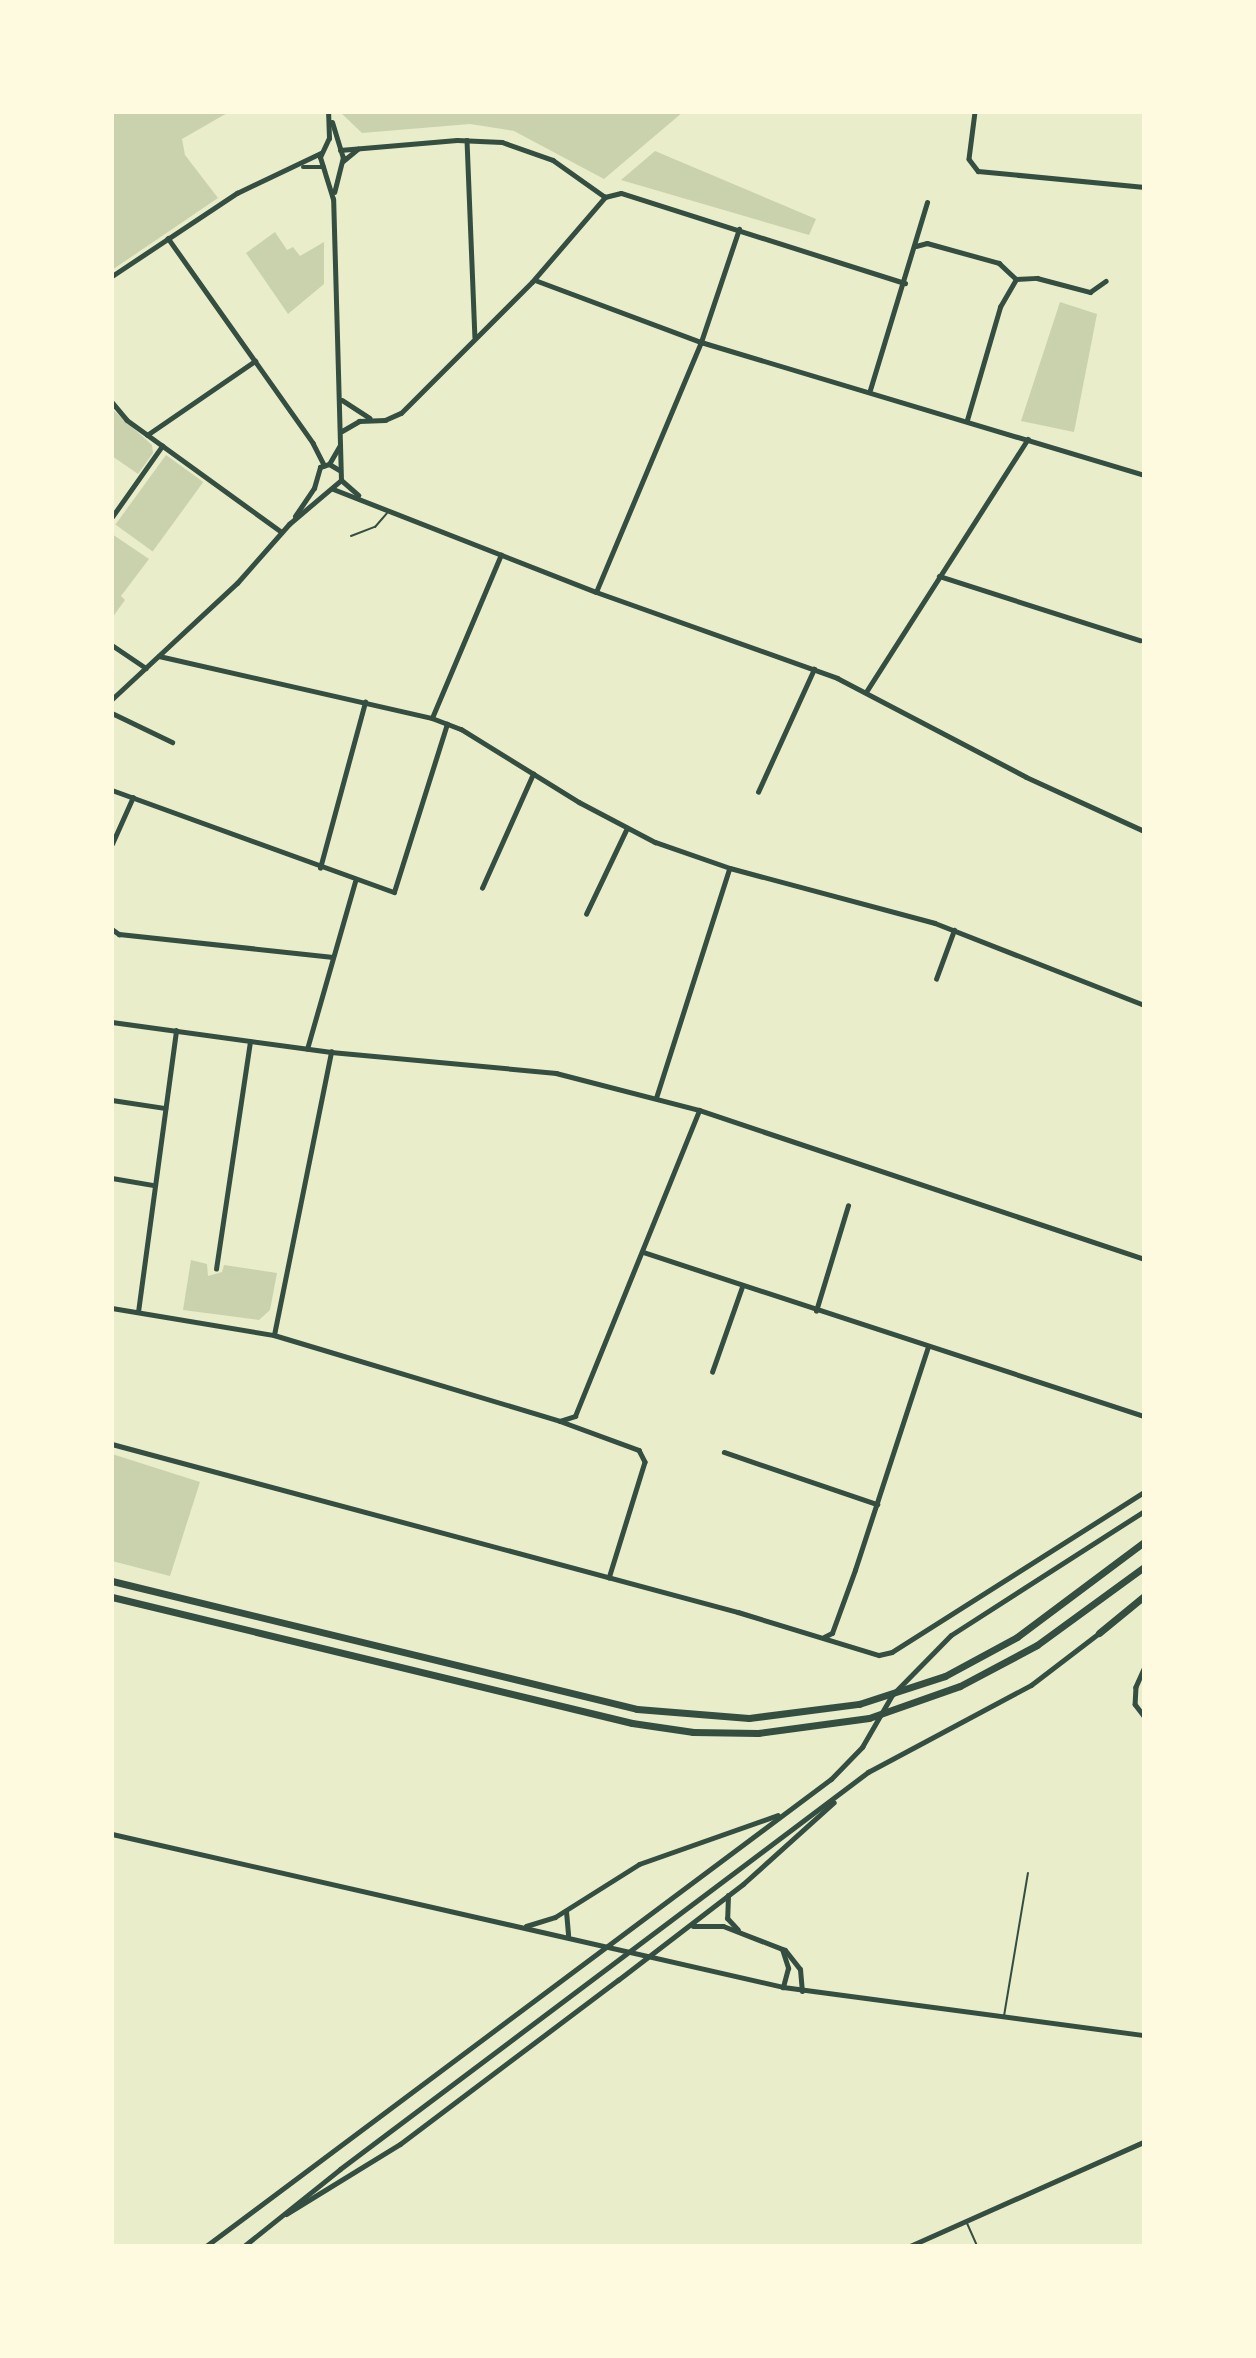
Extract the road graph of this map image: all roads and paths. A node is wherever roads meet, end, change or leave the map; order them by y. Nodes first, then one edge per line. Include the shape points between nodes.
1 (329, 112) edge
2 (975, 112) edge
3 (467, 140) junction
4 (326, 148) junction
5 (339, 149) junction
6 (359, 149) junction
7 (321, 153) junction
8 (342, 163) junction
9 (299, 168) junction
10 (325, 168) junction
11 (1144, 187) edge
12 (605, 197) junction
13 (333, 199) junction
14 (927, 202) dead end
15 (739, 229) junction
16 (168, 238) junction
17 (915, 246) junction
18 (112, 276) edge
19 (1016, 279) junction
20 (535, 280) junction
21 (1106, 281) dead end
22 (905, 282) junction
23 (475, 338) junction
24 (701, 342) junction
25 (254, 361) junction
26 (870, 390) junction
27 (342, 400) junction
28 (112, 402) edge
29 (371, 419) junction
30 (967, 420) junction
31 (342, 431) junction
32 (147, 435) junction
33 (1028, 439) junction
34 (342, 442) junction
35 (162, 446) junction
36 (326, 465) junction
37 (340, 470) junction
38 (1144, 475) edge
39 (317, 480) junction
40 (341, 480) junction
41 (332, 489) junction
42 (360, 496) junction
43 (388, 511) junction
44 (112, 517) edge
45 (289, 524) junction
46 (283, 533) junction
47 (351, 536) dead end
48 (501, 555) junction
49 (939, 576) junction
50 (596, 592) junction
51 (1140, 640) dead end
52 (112, 645) edge
53 (159, 656) junction
54 (146, 668) junction
55 (814, 669) junction
56 (866, 692) junction
57 (112, 699) edge
58 (365, 702) junction
59 (112, 713) edge
60 (432, 718) junction
61 (447, 724) junction
62 (172, 742) dead end
63 (534, 774) junction
64 (112, 790) edge
65 (758, 792) dead end
66 (133, 797) junction
67 (627, 828) junction
68 (1144, 831) edge
69 (112, 844) edge
70 (320, 868) junction
71 (730, 868) junction
72 (355, 882) junction
73 (482, 888) dead end
74 (586, 914) dead end
75 (112, 929) edge
76 (954, 930) junction
77 (333, 957) junction
78 (936, 979) dead end
79 (1144, 1005) edge
80 (112, 1022) edge
81 (176, 1031) junction
82 (250, 1042) junction
83 (307, 1049) junction
84 (331, 1052) junction
85 (656, 1098) junction
86 (112, 1100) edge
87 (165, 1108) junction
88 (699, 1110) junction
89 (112, 1178) edge
90 (153, 1185) junction
91 (848, 1206) dead end
92 (642, 1252) junction
93 (1144, 1259) edge
94 (216, 1269) dead end
95 (742, 1287) junction
96 (112, 1308) edge
97 (816, 1311) junction
98 (138, 1312) junction
99 (274, 1335) junction
100 (928, 1347) junction
101 (712, 1372) dead end
102 (1144, 1416) edge
103 (560, 1421) junction
104 (112, 1444) edge
105 (724, 1452) dead end
106 (1144, 1492) edge
107 (877, 1504) junction
108 (1144, 1511) edge
109 (1144, 1542) edge
110 (1144, 1567) edge
111 (609, 1578) junction
112 (112, 1581) edge
113 (1144, 1596) edge
114 (112, 1597) edge
115 (1100, 1633) joint
116 (823, 1637) junction
117 (1144, 1668) edge
118 (1144, 1716) edge
119 (844, 1791) junction
120 (787, 1811) junction
121 (112, 1834) edge
122 (1028, 1873) dead end
123 (728, 1895) junction
124 (566, 1911) junction
125 (526, 1926) junction
126 (690, 1926) junction
127 (740, 1932) junction
128 (568, 1935) junction
129 (782, 1949) junction
130 (783, 1987) junction
131 (802, 1990) junction
132 (1003, 2017) junction
133 (1144, 2035) edge
134 (1144, 2142) edge
135 (280, 2216) junction
136 (966, 2221) junction
137 (926, 2239) junction
138 (206, 2246) edge
139 (244, 2246) edge
140 (910, 2246) edge
141 (930, 2246) edge
142 (977, 2246) edge

1 - 4 main road
1 - 5 main road
2 - 11 street via 969,159 978,171
3 - 6 street
3 - 12 street via 502,142 553,160
3 - 23 street
4 - 5 main road
4 - 7 main road
5 - 6 street
5 - 8 main road
6 - 8 street
7 - 9 street
7 - 10 main road
8 - 10 main road
8 - 13 main road
9 - 10 street
9 - 16 street via 250,186
10 - 13 main road
12 - 15 street via 621,194
12 - 20 street
13 - 27 main road
14 - 17 street
15 - 22 street
15 - 24 street
16 - 18 street
16 - 25 street
17 - 19 street via 928,243 999,263
17 - 22 street
19 - 21 street via 1037,278 1090,292
19 - 30 street via 1000,307
20 - 23 street
20 - 24 street
22 - 26 street
23 - 29 street via 397,416
24 - 26 street
24 - 50 street
25 - 32 street
25 - 36 street
26 - 30 street
27 - 29 street
27 - 31 main road
28 - 32 street
29 - 31 street
30 - 33 street
31 - 34 main road
32 - 35 street
33 - 38 street
33 - 49 street
34 - 36 main road
34 - 37 main road
35 - 44 street
35 - 46 street
36 - 37 main road
36 - 39 main road
37 - 40 main road
39 - 41 main road via 322,488
39 - 45 main road
40 - 41 main road
40 - 42 main road
41 - 42 main road
41 - 45 main road
42 - 43 main road
43 - 47 lane via 375,527
43 - 48 main road
45 - 46 main road
46 - 53 main road
48 - 50 main road
48 - 60 street
49 - 51 street
49 - 56 street
50 - 55 main road
52 - 54 street
53 - 54 main road
53 - 58 street
54 - 57 main road
55 - 56 main road
55 - 65 street
56 - 68 main road via 1026,777
58 - 60 street
58 - 70 street
59 - 62 street
60 - 61 street
61 - 63 street
61 - 72 street via 399,889 388,892
63 - 67 street
63 - 73 street
64 - 66 street
66 - 69 street
66 - 70 street
67 - 71 street
67 - 74 street
70 - 72 street
71 - 76 street
71 - 85 street
72 - 77 street
75 - 77 street
76 - 78 street
76 - 79 street
77 - 83 street
80 - 81 street
81 - 82 street
81 - 87 street
82 - 83 street
82 - 94 street
83 - 84 street
84 - 85 street via 522,1067
84 - 99 street
85 - 88 street
86 - 87 street
87 - 90 street
88 - 92 street
88 - 93 street
89 - 90 street
90 - 98 street
91 - 97 street
92 - 95 street
92 - 103 street via 575,1416
95 - 97 street
95 - 101 street
96 - 98 street
97 - 100 street
98 - 99 street
99 - 103 street
100 - 102 street
100 - 107 street
103 - 111 street via 639,1450 645,1462
104 - 111 street
105 - 107 street
106 - 116 street via 889,1654
107 - 116 street via 832,1633
108 - 120 main road via 950,1635 892,1695 879,1722 849,1762
109 - 112 highway via 1040,1622 985,1655 910,1689 823,1712 714,1718 636,1709
110 - 114 highway via 1019,1656 926,1700 826,1727 758,1733 659,1728
111 - 116 street
113 - 115 highway
115 - 119 main road via 1031,1685 885,1761
117 - 118 street via 1135,1704
119 - 123 main road via 799,1837
119 - 135 main road
120 - 124 main road via 730,1836 639,1864
120 - 138 main road
121 - 125 main road
122 - 132 lane
123 - 126 main road
123 - 127 main road via 727,1918
124 - 125 main road
124 - 128 main road
125 - 128 main road
126 - 127 main road via 707,1923
126 - 135 main road via 400,2144
127 - 129 main road
128 - 130 main road
129 - 130 main road via 788,1968
129 - 131 main road via 798,1964
130 - 131 main road
131 - 132 main road
132 - 133 main road
134 - 136 street
135 - 139 main road
136 - 137 street
136 - 142 lane
137 - 140 street
137 - 141 street

